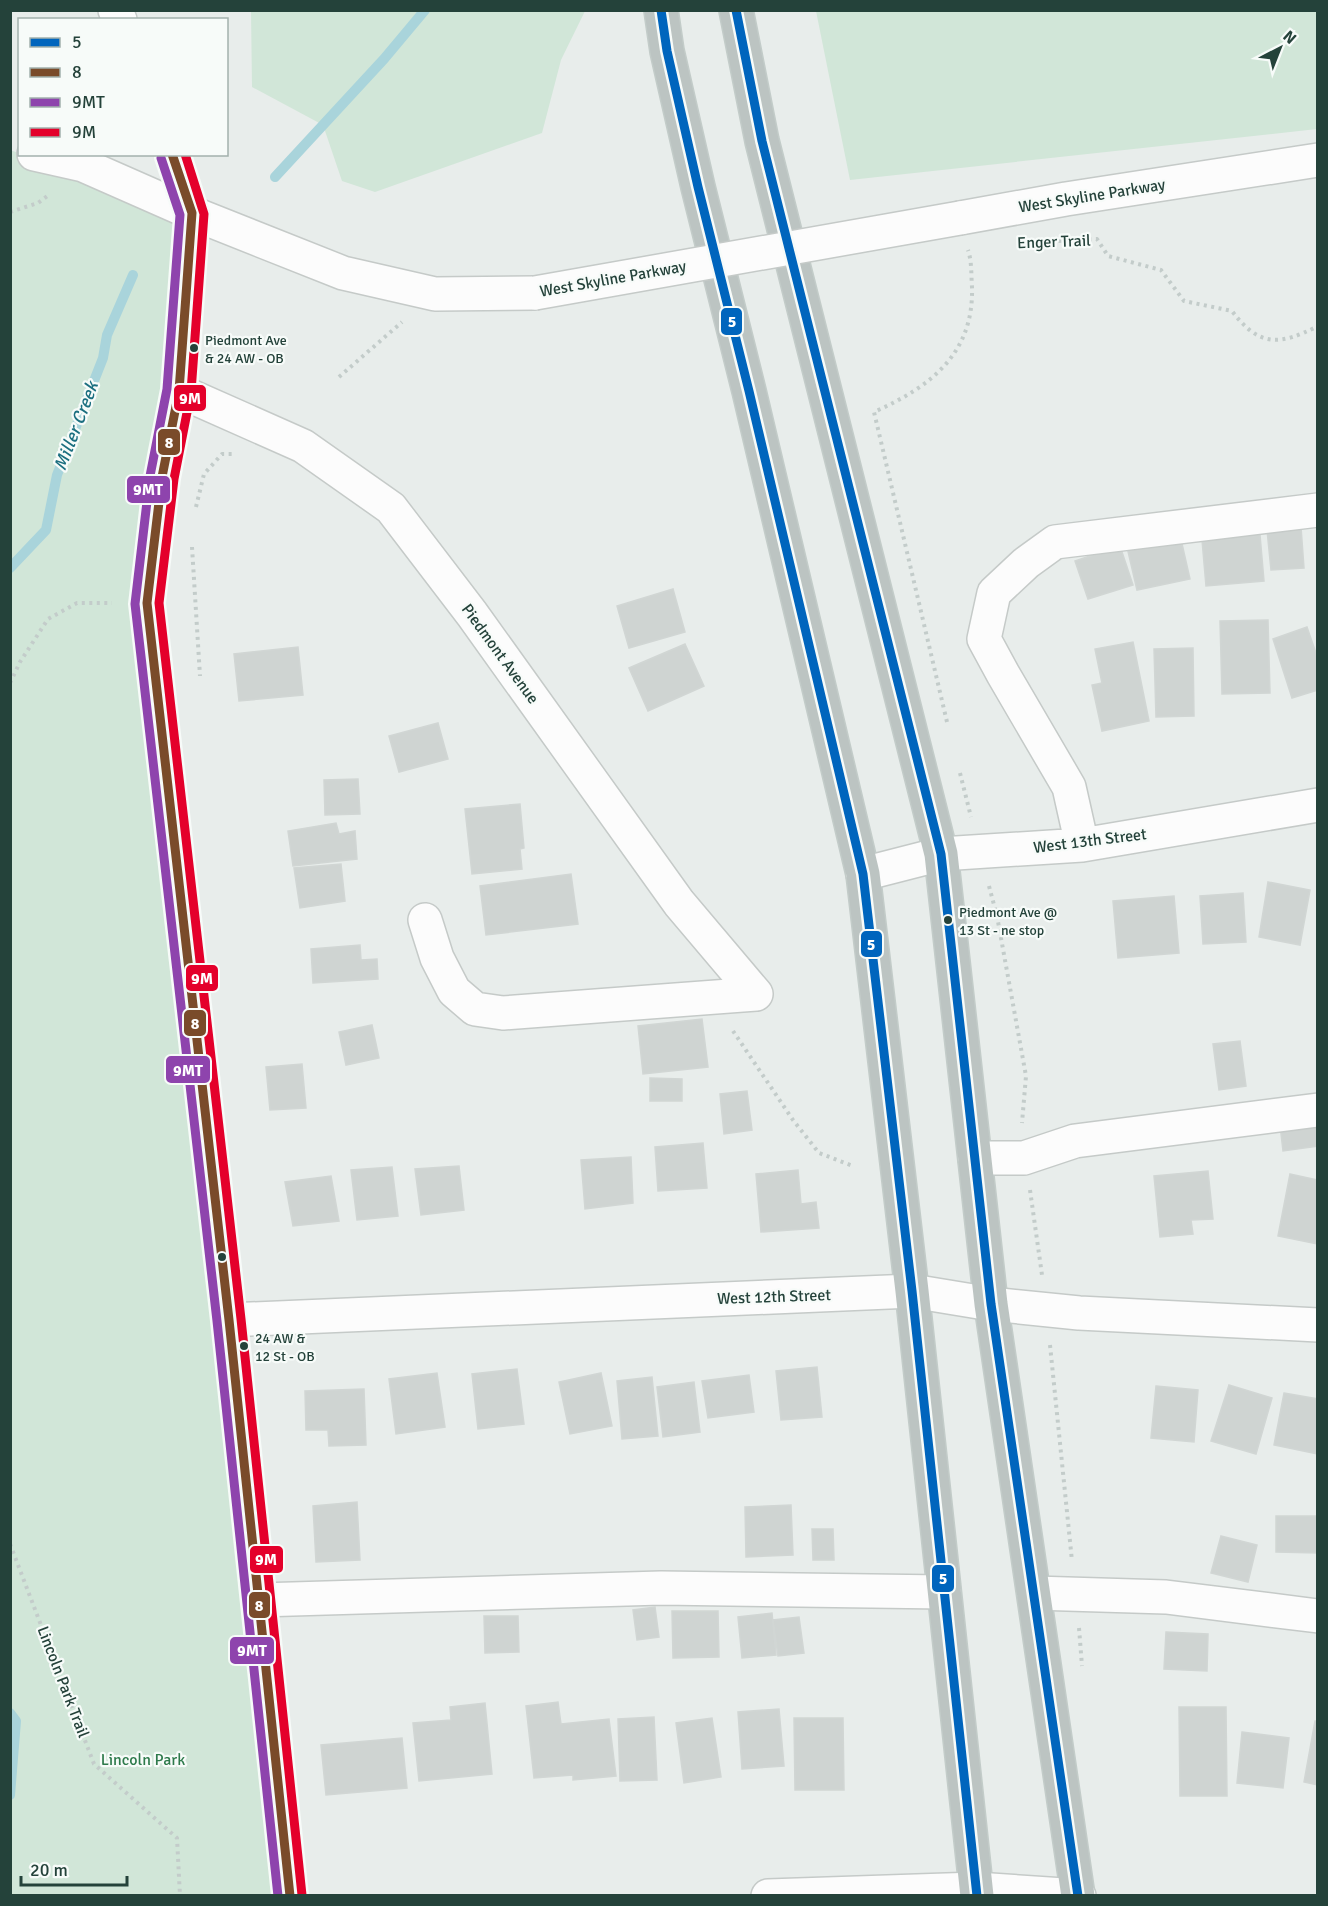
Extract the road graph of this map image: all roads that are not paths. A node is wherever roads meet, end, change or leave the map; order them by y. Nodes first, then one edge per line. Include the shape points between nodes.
1 (661, 10) edge
2 (736, 10) edge
3 (43, 156) edge
4 (173, 156) edge
5 (1317, 160) edge
6 (192, 213) junction
7 (179, 391) junction
8 (1317, 510) edge
9 (1317, 805) edge
10 (1082, 845) junction
11 (941, 855) junction
12 (863, 874) junction
13 (425, 920) dead end
14 (1317, 1110) edge
15 (975, 1158) junction
16 (912, 1291) junction
17 (991, 1304) junction
18 (229, 1320) junction
19 (1317, 1324) edge
20 (944, 1592) junction
21 (1034, 1593) junction
22 (259, 1600) junction
23 (1317, 1616) edge
24 (977, 1892) edge
25 (290, 1896) edge
26 (768, 1896) edge
27 (1079, 1896) edge

1 - 12 highway via 698,187
2 - 11 highway via 762,141
3 - 6 street, West Skyline Parkway via 83,165
4 - 6 street
5 - 6 street, West Skyline Parkway, bridge via 963,232 535,293 435,294 343,273
6 - 7 street
7 - 13 street, Piedmont Avenue via 303,446 391,508 472,614 679,903 756,994 503,1013 475,1009 454,991 437,958
7 - 18 street via 162,477 147,603
8 - 10 street via 1055,542 994,593 984,639 1069,787
9 - 10 street, West 13th Street
10 - 11 street, West 13th Street
11 - 12 street, West 13th Street
11 - 15 highway
12 - 16 highway
14 - 15 street via 1075,1141 1024,1158
15 - 17 highway
16 - 17 street, West 12th Street
16 - 18 street, West 12th Street
16 - 20 highway
17 - 19 street, West 12th Street
17 - 21 highway
18 - 22 street
20 - 22 street via 661,1588
20 - 24 highway
21 - 23 street via 1166,1597
21 - 27 highway
22 - 25 street
24 - 26 street
24 - 27 street

